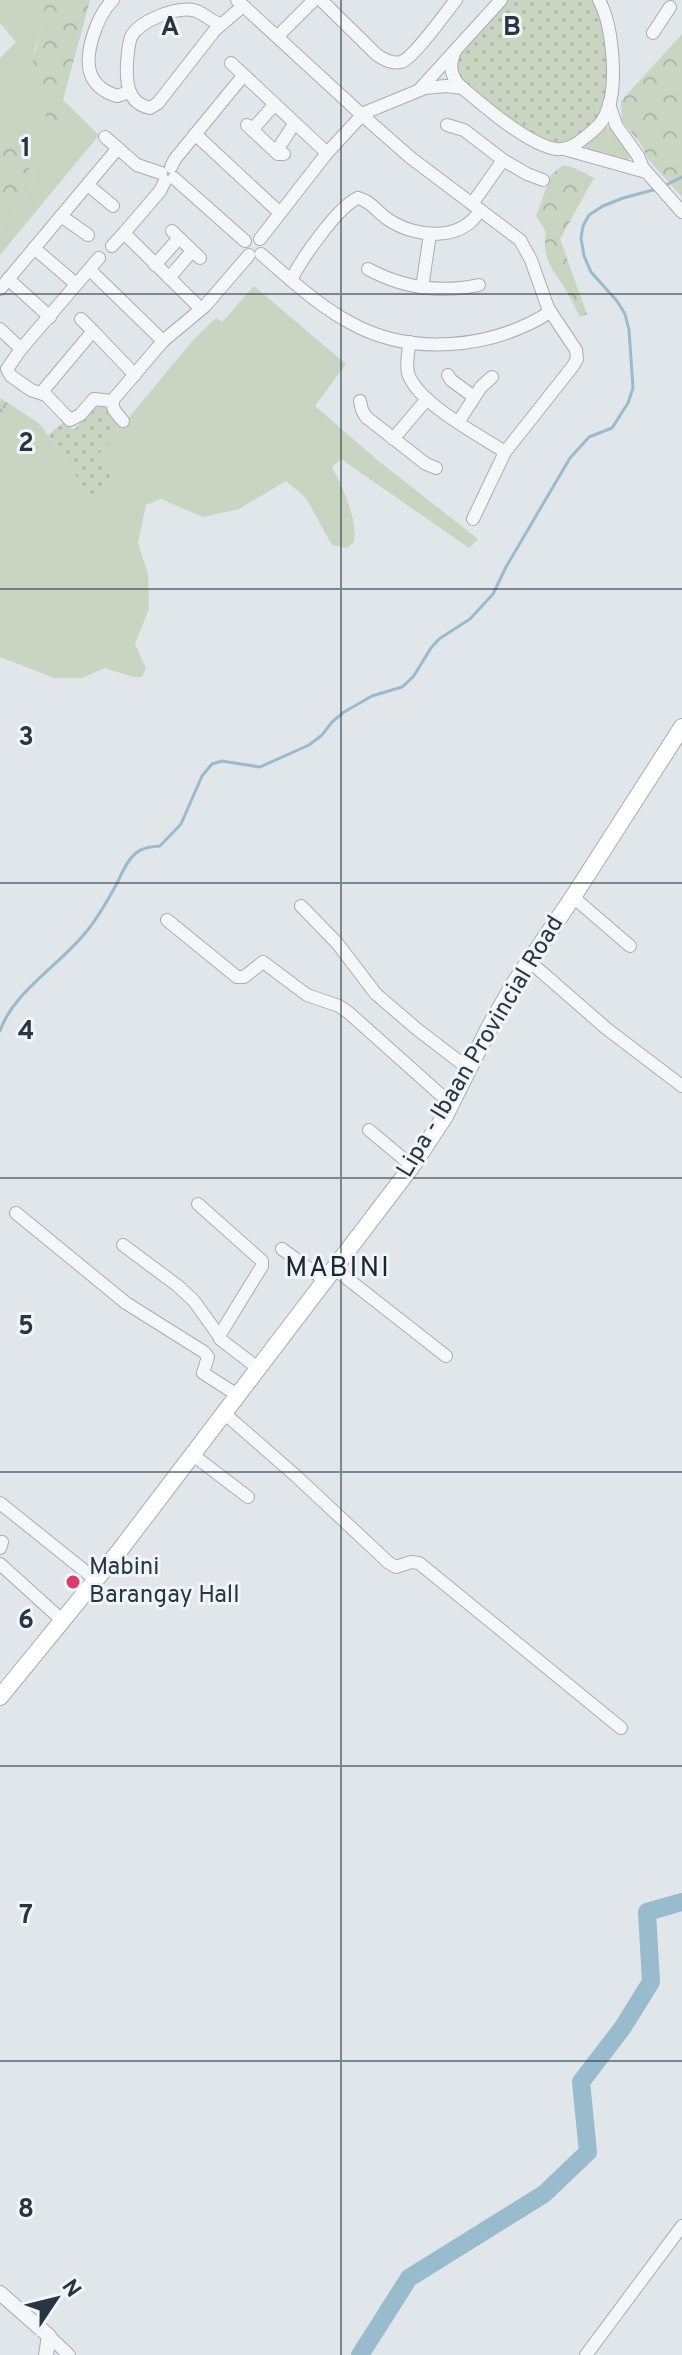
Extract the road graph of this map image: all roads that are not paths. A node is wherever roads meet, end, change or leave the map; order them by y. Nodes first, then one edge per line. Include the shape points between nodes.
1 (113, 0) edge
2 (314, 0) edge
3 (321, 0) edge
4 (456, 0) edge
5 (501, 0) edge
6 (599, 0) edge
7 (670, 2) edge
8 (240, 3) edge
9 (221, 24) junction
10 (653, 33) dead end
11 (278, 36) junction
12 (455, 51) junction
13 (231, 63) dead end
14 (243, 76) junction
15 (463, 88) junction
16 (418, 91) junction
17 (129, 92) junction
18 (609, 104) junction
19 (274, 105) junction
20 (362, 115) junction
21 (294, 124) junction
22 (447, 125) dead end
23 (195, 134) junction
24 (105, 137) dead end
25 (118, 148) junction
26 (564, 149) junction
27 (327, 153) junction
28 (503, 160) junction
29 (647, 173) junction
30 (168, 175) junction
31 (543, 180) dead end
32 (88, 185) junction
33 (113, 206) dead end
34 (476, 207) junction
35 (680, 210) edge
36 (280, 213) junction
37 (61, 216) junction
38 (124, 233) junction
39 (430, 234) junction
40 (88, 235) dead end
41 (260, 239) junction
42 (245, 241) junction
43 (112, 246) dead end
44 (34, 248) junction
45 (255, 255) junction
46 (99, 258) dead end
47 (155, 265) junction
48 (368, 269) dead end
49 (90, 270) junction
50 (169, 278) junction
51 (291, 280) junction
52 (4, 284) edge
53 (76, 284) junction
54 (479, 285) dead end
55 (422, 288) junction
56 (201, 309) junction
57 (550, 312) junction
58 (50, 317) junction
59 (81, 319) dead end
60 (0, 329) edge
61 (93, 331) junction
62 (163, 341) junction
63 (410, 342) junction
64 (21, 349) junction
65 (135, 375) junction
66 (448, 375) dead end
67 (492, 377) dead end
68 (41, 393) junction
69 (474, 397) junction
70 (427, 399) junction
71 (112, 401) junction
72 (360, 401) dead end
73 (123, 421) dead end
74 (459, 421) junction
75 (393, 439) junction
76 (505, 452) junction
77 (436, 468) dead end
78 (473, 519) dead end
79 (682, 727) edge
80 (573, 897) junction
81 (301, 906) dead end
82 (167, 920) dead end
83 (630, 946) dead end
84 (529, 961) junction
85 (469, 1069) junction
86 (682, 1086) edge
87 (451, 1104) junction
88 (369, 1130) dead end
89 (412, 1166) junction
90 (198, 1204) dead end
91 (16, 1213) dead end
92 (123, 1245) dead end
93 (282, 1249) dead end
94 (331, 1275) junction
95 (219, 1336) junction
96 (446, 1356) dead end
97 (259, 1369) junction
98 (239, 1396) junction
99 (225, 1414) junction
100 (193, 1455) junction
101 (248, 1497) dead end
102 (0, 1503) edge
103 (0, 1564) edge
104 (96, 1580) junction
105 (63, 1621) junction
106 (0, 1697) edge
107 (621, 1728) dead end
108 (682, 2226) edge
109 (0, 2293) edge
110 (49, 2336) junction
111 (46, 2355) edge
112 (69, 2355) edge
113 (586, 2355) edge

1 - 17 street via 96,24 90,69 107,92
2 - 11 street
3 - 4 street via 377,55 398,63 411,58
5 - 12 street
6 - 18 street via 611,38
7 - 10 street
8 - 9 street
8 - 11 street
9 - 17 street via 154,106 140,105
9 - 17 street via 190,10 145,23 129,44
11 - 20 street
12 - 15 street via 451,71
12 - 16 street
13 - 14 street
14 - 19 street
14 - 23 street
15 - 16 street
15 - 26 street via 532,141
16 - 20 street
18 - 26 street via 597,127
18 - 29 street
19 - 21 street
19 - 21 street via 250,128 280,153
20 - 27 street
20 - 34 street
21 - 27 street
22 - 28 street via 464,130
23 - 30 street
23 - 36 street
24 - 25 street
25 - 30 street via 137,165
25 - 32 street
26 - 29 street
27 - 36 street
28 - 31 street
28 - 34 street
29 - 35 street
30 - 38 street
30 - 42 street
32 - 33 street
32 - 37 street
34 - 39 street via 471,223
34 - 57 street via 520,240
36 - 41 street
37 - 40 street
37 - 44 street
38 - 43 street
38 - 47 street
39 - 51 street via 391,222 358,195 341,210
39 - 55 street
41 - 42 street
41 - 45 street via 264,247
42 - 45 street via 244,249
44 - 52 street
44 - 53 street
45 - 51 street
45 - 56 street
46 - 49 street
47 - 50 street
47 - 50 street via 175,235 196,254
48 - 55 street
49 - 53 street
49 - 62 street
50 - 56 street
51 - 63 street via 351,323
52 - 58 street
53 - 58 street
54 - 55 street
56 - 62 street
57 - 63 street via 489,339
57 - 76 street via 573,344 577,359
58 - 64 street
59 - 61 street
60 - 64 street
61 - 65 street
61 - 68 street
62 - 65 street
63 - 70 street via 408,372
64 - 68 street via 7,372
65 - 71 street
66 - 69 street
67 - 69 street
68 - 71 street via 72,420 94,399
69 - 74 street
70 - 74 street
70 - 75 street
71 - 73 street
72 - 75 street via 366,417
74 - 76 street
75 - 77 street
76 - 78 street
79 - 80 main road, Lipa - Ibaan Provincial Road
80 - 83 street
80 - 84 main road, Lipa - Ibaan Provincial Road
81 - 85 street via 376,994
82 - 87 street via 237,977 263,962 307,995 339,1006
84 - 85 main road, Lipa - Ibaan Provincial Road
84 - 86 street
85 - 87 main road, Lipa - Ibaan Provincial Road
87 - 89 main road, Lipa - Ibaan Provincial Road
88 - 89 street
89 - 94 main road, Lipa - Ibaan Provincial Road
90 - 95 street via 262,1261
91 - 98 street via 126,1303 204,1352 208,1357 203,1373
92 - 95 street via 194,1301
93 - 94 street
94 - 96 street
94 - 97 main road, Lipa - Ibaan Provincial Road
95 - 97 street
97 - 98 main road, Lipa - Ibaan Provincial Road
98 - 99 main road, Lipa - Ibaan Provincial Road
99 - 100 main road, Lipa - Ibaan Provincial Road
99 - 107 street via 389,1563 419,1563
100 - 101 street
100 - 104 main road, Lipa - Ibaan Provincial Road
102 - 104 street
103 - 105 street
104 - 105 main road, Lipa - Ibaan Provincial Road
105 - 106 main road, Lipa - Ibaan Provincial Road
108 - 113 street
109 - 110 street
110 - 111 street
110 - 112 street

